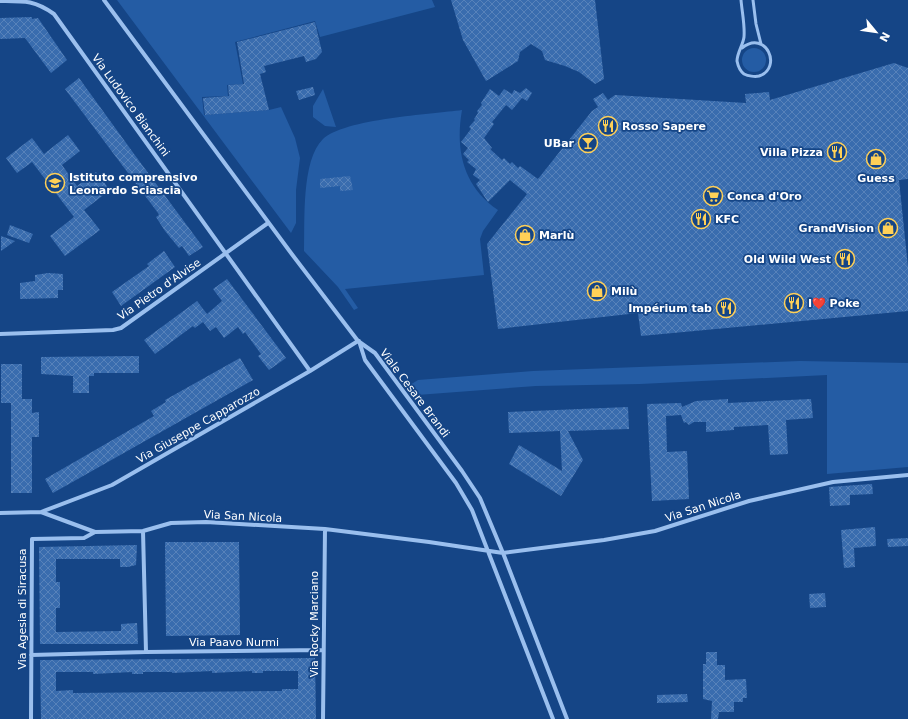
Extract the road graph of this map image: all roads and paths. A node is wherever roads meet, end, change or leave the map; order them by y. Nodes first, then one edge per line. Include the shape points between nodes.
1 (104, 0) edge
2 (741, 0) edge
3 (753, 0) edge
4 (0, 1) edge
5 (761, 44) junction
6 (742, 48) junction
7 (268, 223) junction
8 (226, 253) junction
9 (0, 334) edge
10 (358, 341) junction
11 (310, 371) junction
12 (908, 475) edge
13 (41, 512) junction
14 (0, 513) edge
15 (324, 529) junction
16 (143, 531) junction
17 (95, 532) junction
18 (489, 552) junction
19 (503, 553) junction
20 (323, 650) junction
21 (146, 652) junction
22 (31, 655) junction
23 (31, 719) edge
24 (323, 719) edge
25 (553, 719) edge
26 (567, 719) edge

1 - 7 street
2 - 6 lane via 744,29
3 - 5 lane
4 - 8 street, Via Ludovico Bianchini via 36,1 54,14
5 - 6 lane via 750,43
5 - 6 lane via 768,51 771,61 768,70 759,76 749,76 741,70 737,62
7 - 8 street, Via Pietro d'Alvise
7 - 10 street
8 - 9 street, Via Pietro d'Alvise via 121,328
8 - 11 street, Via Ludovico Bianchini
10 - 11 street, Via Giuseppe Capparozzo
10 - 18 street, Viale Cesare Brandi via 365,360 464,496
10 - 19 street, Viale Cesare Brandi via 375,353 462,471 480,498
11 - 13 street, Via Giuseppe Capparozzo via 112,485
12 - 19 street, Via San Nicola via 833,482 750,501 656,531
13 - 14 street, Via San Nicola
13 - 17 street, Via San Nicola
15 - 16 street, Via San Nicola via 206,522 171,523
15 - 18 street, Via San Nicola
15 - 20 street, Via Rocky Marciano
16 - 17 street, Via San Nicola
16 - 21 street
17 - 22 street, Via Agesia di Siracusa via 84,538 32,539
18 - 19 street, Via San Nicola
18 - 25 street, Viale Cesare Brandi
19 - 26 street, Viale Cesare Brandi
20 - 21 street, Via Paavo Nurmi
20 - 24 street, Via Rocky Marciano
21 - 22 street, Via Paavo Nurmi
22 - 23 street, Via Agesia di Siracusa

